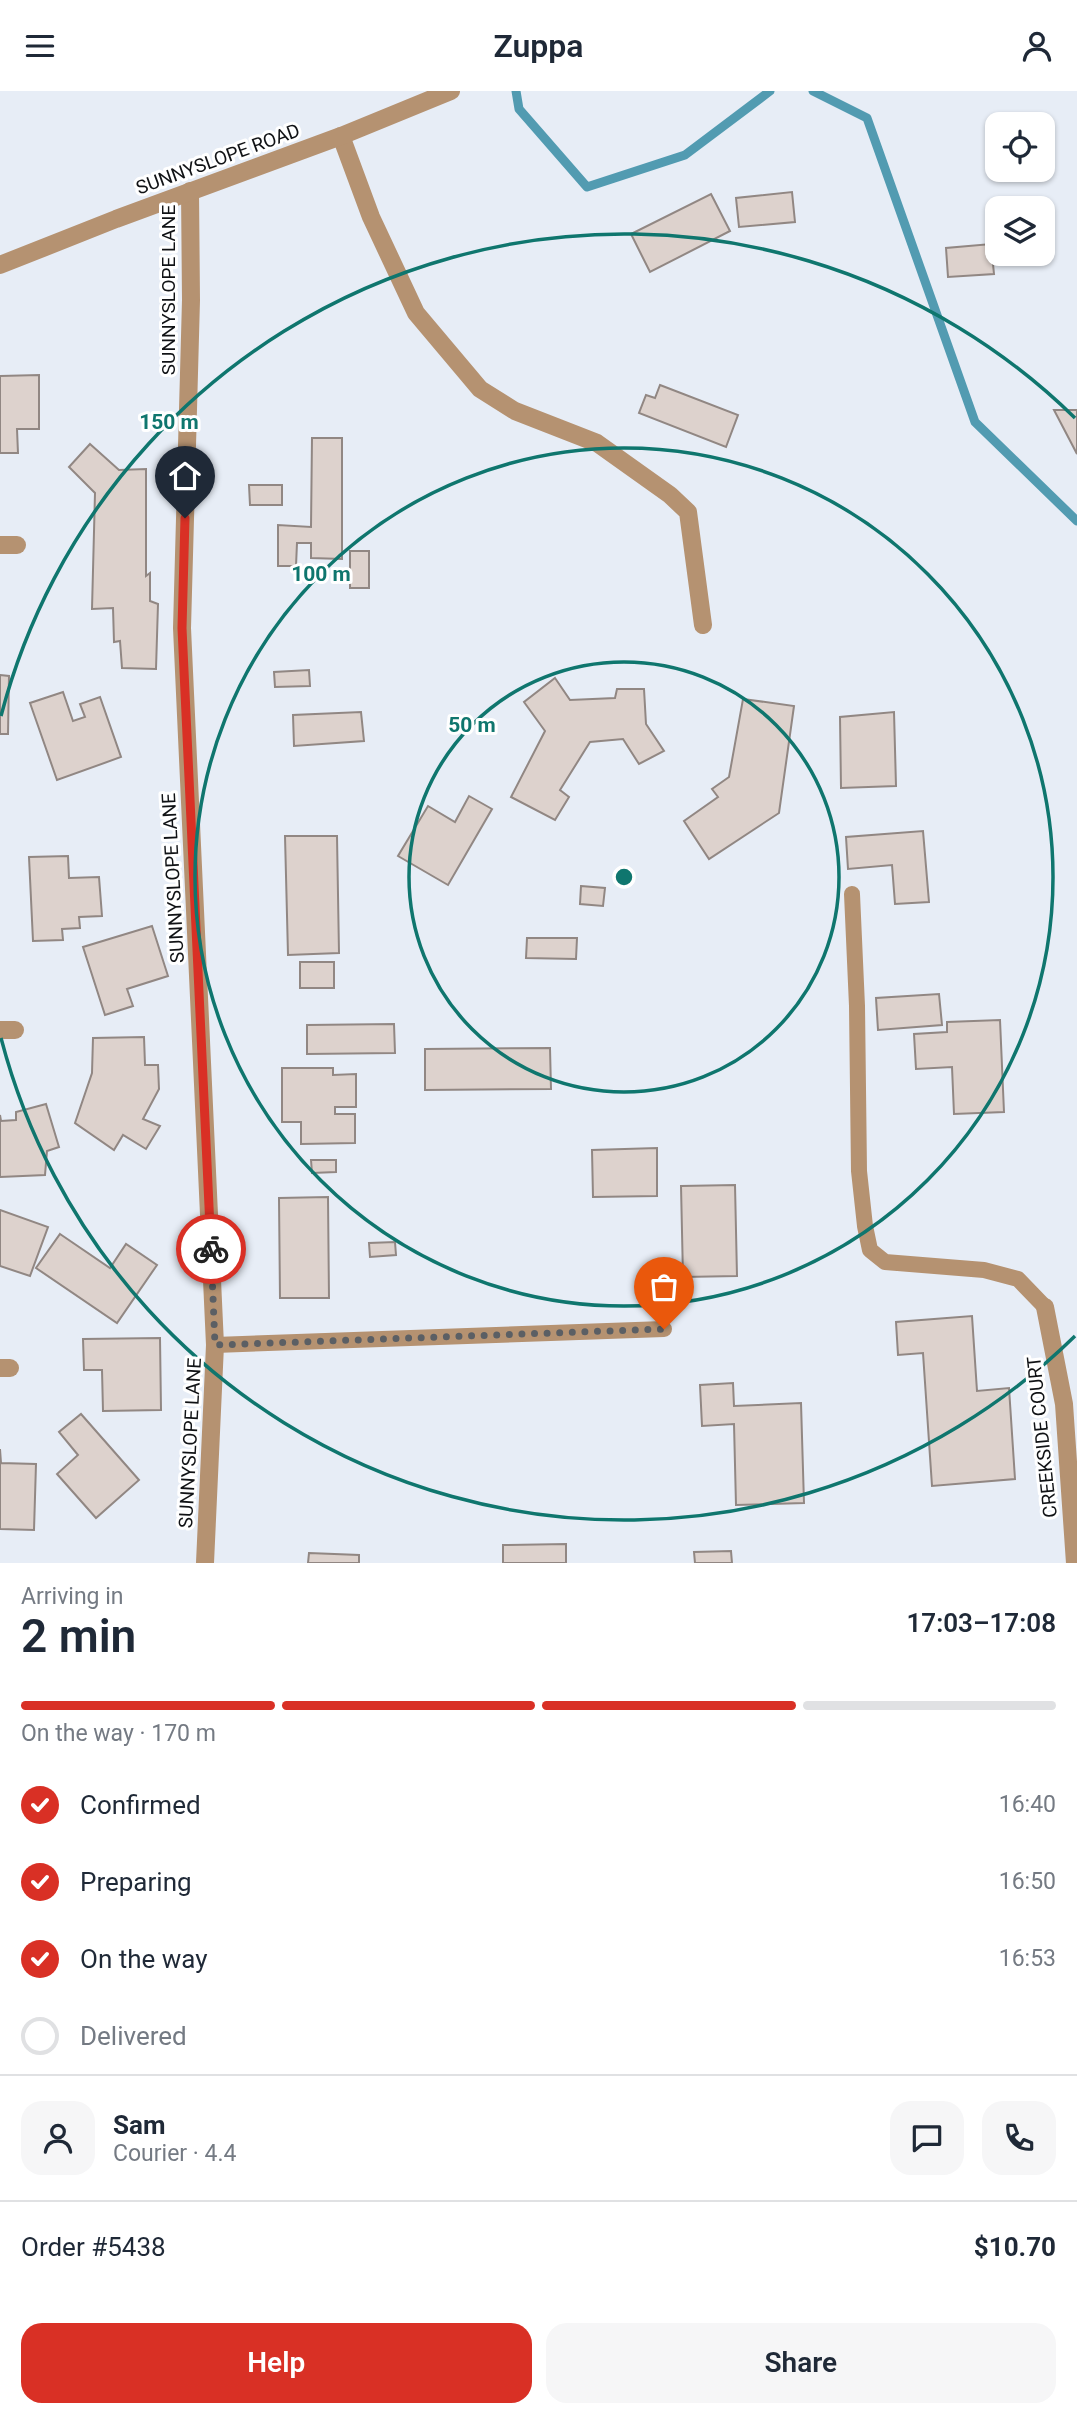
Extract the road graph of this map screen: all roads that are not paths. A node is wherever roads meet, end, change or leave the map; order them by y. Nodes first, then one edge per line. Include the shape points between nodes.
1 (451, 91) edge
2 (341, 136) junction
3 (190, 191) junction
4 (0, 265) edge
5 (703, 625) dead end
6 (852, 894) dead end
7 (1045, 1307) joint
8 (664, 1329) dead end
9 (215, 1345) junction
10 (205, 1563) edge
11 (1075, 1563) edge

1 - 2 street, SUNNYSLOPE ROAD
2 - 3 street, SUNNYSLOPE ROAD
2 - 5 street via 371,217 416,313 480,389 515,411 597,443 688,512
3 - 4 street, SUNNYSLOPE ROAD
3 - 9 street, SUNNYSLOPE LANE via 182,628
6 - 7 lane via 859,1171 870,1250 885,1262 984,1270 1018,1279
7 - 11 street, CREEKSIDE COURT via 1064,1404
8 - 9 lane
9 - 10 street, SUNNYSLOPE LANE

